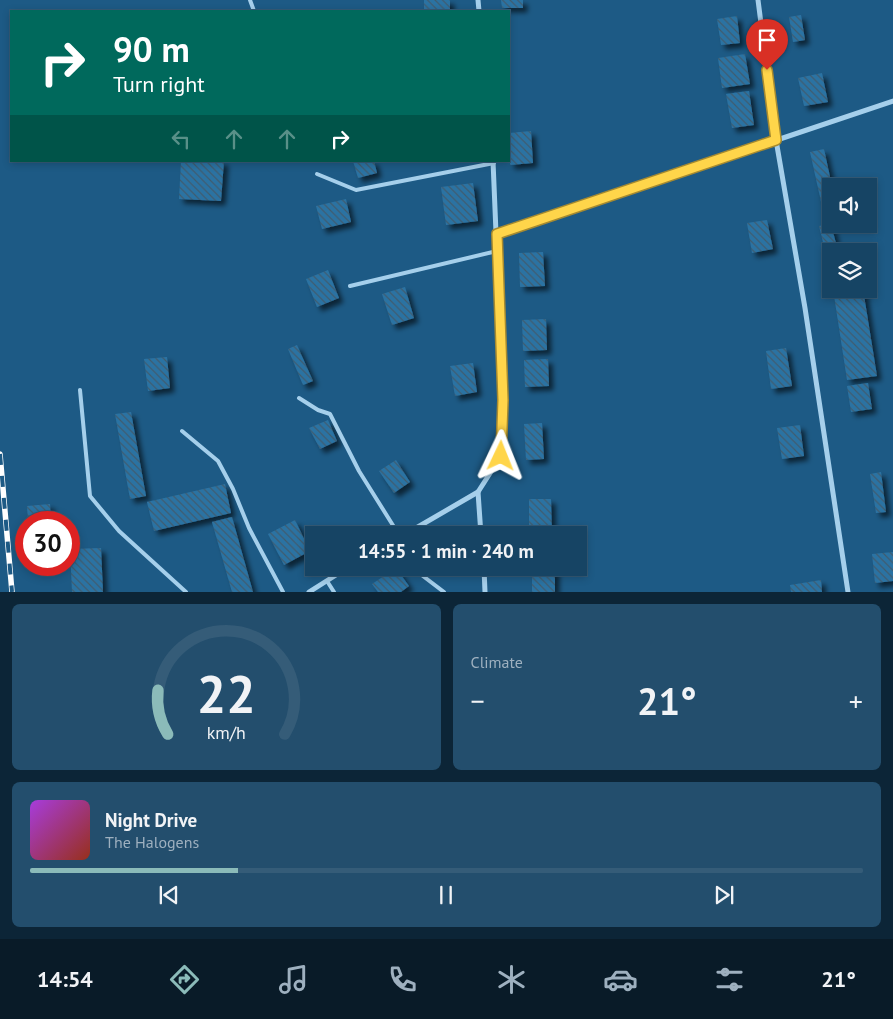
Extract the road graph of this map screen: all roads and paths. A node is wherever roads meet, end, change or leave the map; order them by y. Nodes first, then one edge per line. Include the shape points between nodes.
1 (758, 0) edge
2 (893, 101) edge
3 (776, 140) junction
4 (494, 162) edge
5 (317, 174) dead end
6 (497, 234) junction
7 (498, 251) junction
8 (350, 286) dead end
9 (80, 390) dead end
10 (298, 398) dead end
11 (182, 431) dead end
12 (478, 492) junction
13 (393, 526) edge
14 (419, 526) edge
15 (480, 526) edge
16 (335, 576) edge
17 (423, 576) edge
18 (484, 576) edge
19 (327, 581) junction
20 (186, 592) edge
21 (283, 592) edge
22 (309, 592) edge
23 (334, 592) edge
24 (444, 592) edge
25 (485, 592) edge
26 (848, 592) edge

1 - 3 street
2 - 3 street
3 - 6 street
3 - 26 street via 806,308
4 - 5 lane via 356,190
4 - 6 street
6 - 7 street
7 - 8 lane
7 - 12 street via 503,400 501,456
9 - 20 lane via 90,496 119,531
10 - 13 lane via 330,414 359,471
11 - 21 lane via 218,462 248,528
12 - 14 street
12 - 15 street
16 - 19 street
17 - 24 lane
18 - 25 street
19 - 22 street
19 - 23 lane

